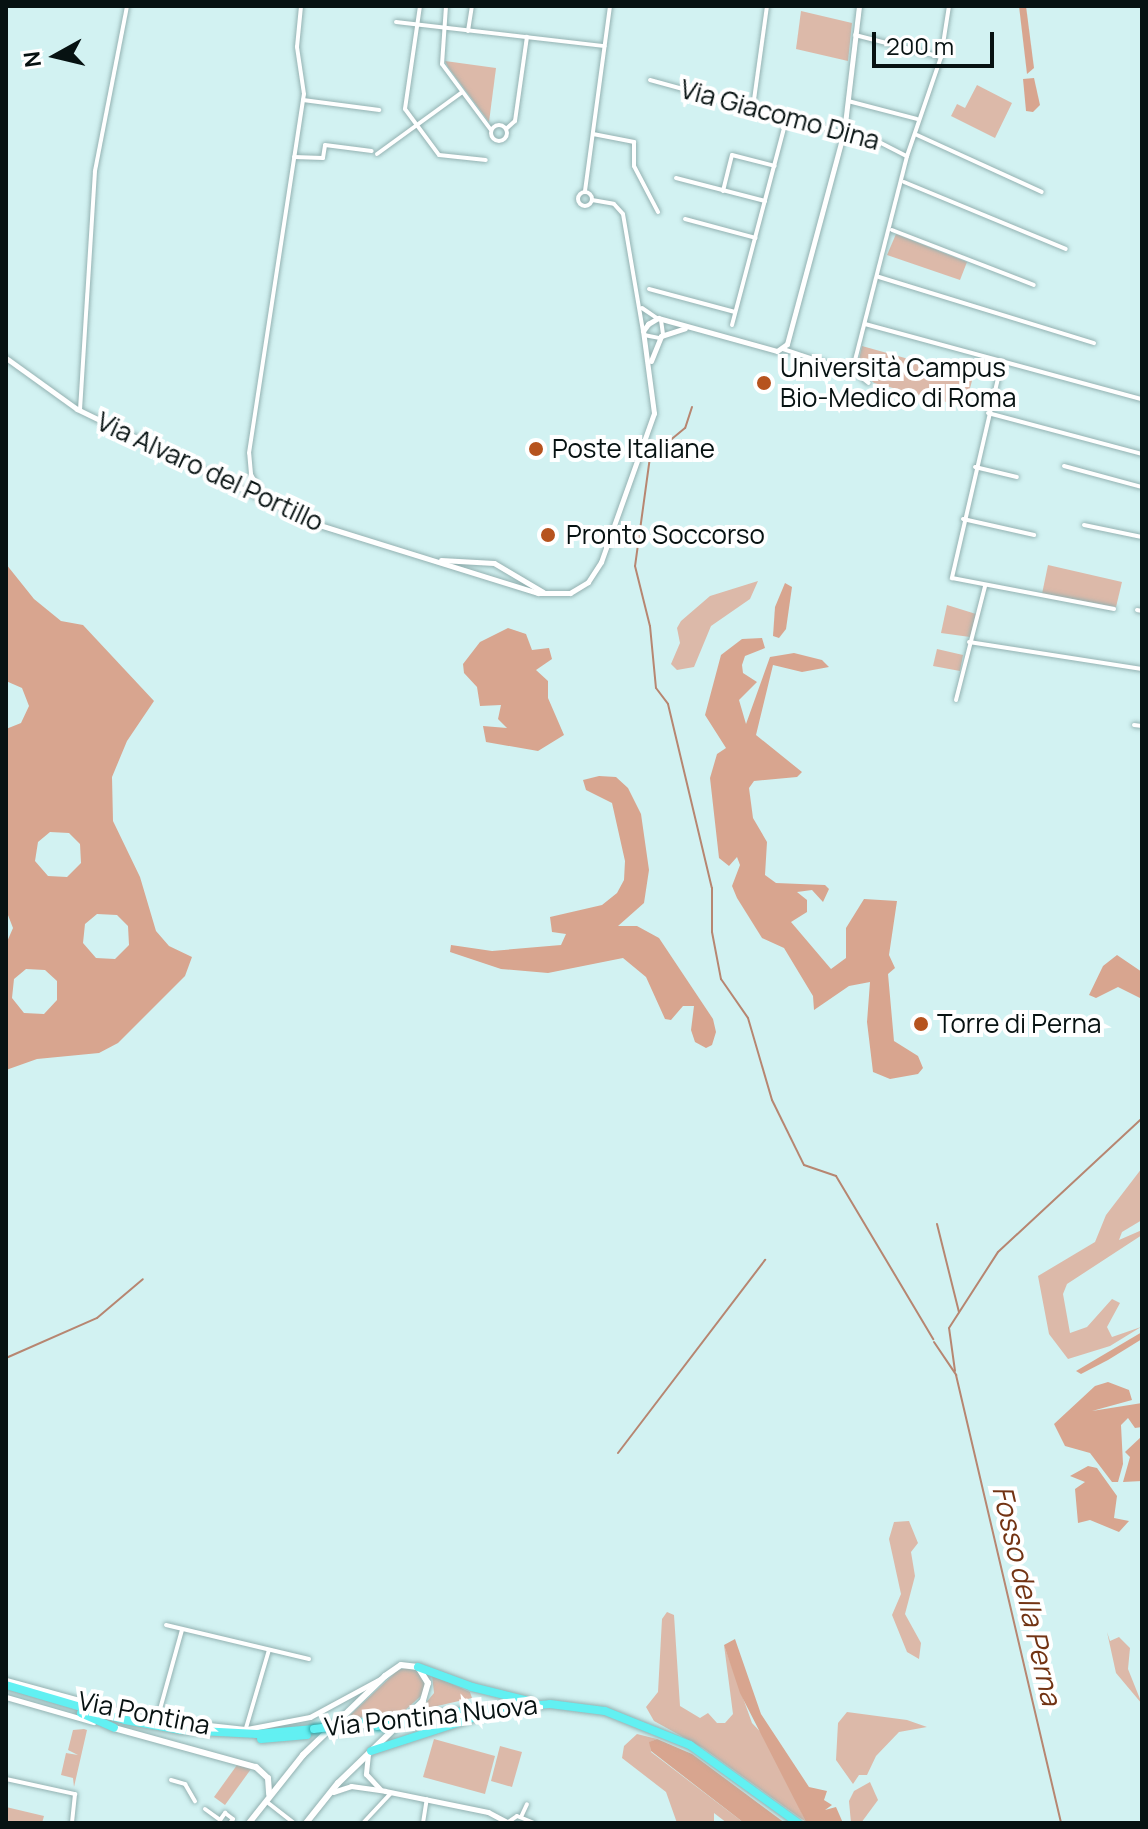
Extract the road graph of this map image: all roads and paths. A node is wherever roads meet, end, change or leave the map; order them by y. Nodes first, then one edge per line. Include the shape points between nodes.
1 (127, 6) edge
2 (301, 6) edge
3 (420, 6) edge
4 (446, 6) edge
5 (472, 6) edge
6 (610, 6) edge
7 (767, 6) edge
8 (859, 6) edge
9 (949, 6) edge
10 (396, 22) dead end
11 (417, 25) junction
12 (443, 28) junction
13 (468, 31) junction
14 (855, 35) junction
15 (527, 37) junction
16 (605, 46) junction
17 (941, 57) junction
18 (650, 80) dead end
19 (461, 93) junction
20 (303, 100) junction
21 (848, 101) junction
22 (753, 107) junction
23 (379, 110) dead end
24 (787, 117) junction
25 (917, 119) dead end
26 (417, 125) junction
27 (506, 129) junction
28 (491, 130) junction
29 (844, 132) junction
30 (593, 134) junction
31 (917, 135) junction
32 (907, 156) junction
33 (294, 157) junction
34 (486, 160) dead end
35 (775, 166) junction
36 (676, 178) dead end
37 (904, 182) junction
38 (585, 191) junction
39 (723, 191) junction
40 (1042, 192) dead end
41 (592, 200) junction
42 (765, 201) junction
43 (658, 212) dead end
44 (685, 219) dead end
45 (892, 230) junction
46 (756, 238) junction
47 (1066, 249) dead end
48 (879, 277) junction
49 (1034, 285) dead end
50 (649, 289) dead end
51 (639, 302) junction
52 (735, 312) junction
53 (659, 319) junction
54 (865, 324) junction
55 (732, 325) dead end
56 (692, 328) junction
57 (644, 333) junction
58 (661, 336) junction
59 (1094, 343) dead end
60 (783, 349) junction
61 (6, 358) edge
62 (1002, 361) junction
63 (650, 366) junction
64 (852, 372) junction
65 (869, 383) dead end
66 (1142, 399) edge
67 (80, 410) junction
68 (988, 413) junction
69 (1142, 454) edge
70 (1064, 466) dead end
71 (975, 467) junction
72 (1017, 477) dead end
73 (1142, 487) edge
74 (264, 499) junction
75 (963, 519) junction
76 (1084, 525) dead end
77 (1034, 535) dead end
78 (1142, 537) edge
79 (427, 558) junction
80 (478, 560) junction
81 (507, 569) junction
82 (478, 574) junction
83 (496, 580) junction
84 (985, 586) junction
85 (547, 595) junction
86 (1114, 609) dead end
87 (969, 642) junction
88 (1142, 669) edge
89 (956, 700) dead end
90 (1134, 725) dead end
91 (1142, 726) edge
92 (166, 1625) dead end
93 (182, 1630) junction
94 (269, 1650) junction
95 (309, 1659) dead end
96 (415, 1666) junction
97 (385, 1676) junction
98 (6, 1688) edge
99 (550, 1704) junction
100 (81, 1710) junction
101 (327, 1710) junction
102 (487, 1713) junction
103 (418, 1718) junction
104 (157, 1721) junction
105 (337, 1721) junction
106 (114, 1728) junction
107 (246, 1729) junction
108 (311, 1732) junction
109 (371, 1751) junction
110 (6, 1779) edge
111 (171, 1780) dead end
112 (388, 1792) junction
113 (326, 1798) junction
114 (267, 1799) junction
115 (427, 1799) junction
116 (195, 1801) dead end
117 (527, 1804) dead end
118 (205, 1809) dead end
119 (521, 1817) junction
120 (508, 1822) edge
121 (72, 1823) edge
122 (230, 1823) edge
123 (249, 1823) edge
124 (294, 1823) edge
125 (306, 1823) edge
126 (363, 1823) edge
127 (423, 1823) edge
128 (534, 1823) edge
129 (790, 1823) edge
130 (798, 1823) edge

1 - 67 street via 95,171
2 - 20 street via 297,47
3 - 11 street
4 - 12 street
5 - 13 street
6 - 16 street
7 - 22 street
8 - 14 street
9 - 17 street
10 - 11 street
11 - 12 street
11 - 26 street via 405,109
12 - 13 street
12 - 19 street via 441,62
13 - 15 street
14 - 17 street
14 - 21 street
15 - 16 street
15 - 27 street via 515,121
16 - 30 street
17 - 31 street
18 - 22 street, Via Giacomo Dina
19 - 26 street
19 - 28 street
20 - 23 street
20 - 33 street
21 - 25 street
21 - 29 street
22 - 24 street, Via Giacomo Dina
24 - 29 street, Via Giacomo Dina
24 - 35 street
26 - 33 street via 374,153 325,145 323,158
26 - 34 street via 439,155
27 - 28 street via 499,125
27 - 28 street via 499,141
29 - 32 street, Via Giacomo Dina via 893,146
29 - 60 street
30 - 38 street
30 - 43 street via 634,142 634,166
31 - 32 street
31 - 40 street
32 - 37 street
33 - 74 street via 249,453 251,474
35 - 39 street via 732,155
35 - 42 street
36 - 39 street
37 - 45 street
37 - 47 street
38 - 41 street
38 - 41 street via 578,195 579,203 585,206
39 - 42 street
41 - 51 street via 614,204 623,212
42 - 46 street
44 - 46 street
45 - 48 street
45 - 49 street
46 - 52 street
48 - 54 street
48 - 59 street
50 - 52 street
51 - 53 street
51 - 57 street
52 - 55 street
53 - 56 street
53 - 57 street
53 - 58 street
54 - 62 street
54 - 64 street
56 - 58 street
56 - 60 street
57 - 58 street
57 - 63 street
58 - 63 street
60 - 64 street
61 - 67 street, Via Alvaro del Portillo
62 - 66 street
62 - 68 street
63 - 85 street via 654,413 598,569 576,590
64 - 65 street
67 - 74 street, Via Alvaro del Portillo
68 - 69 street
68 - 71 street
70 - 73 street
71 - 72 street
71 - 75 street
74 - 79 street, Via Alvaro del Portillo via 313,523
75 - 77 street
75 - 84 street via 952,578
76 - 78 street
79 - 80 street, Via Alvaro del Portillo
79 - 82 street, Via Alvaro del Portillo
80 - 81 street, Via Alvaro del Portillo
80 - 82 street
81 - 83 street via 506,577
81 - 85 street, Via Alvaro del Portillo
82 - 83 street, Via Alvaro del Portillo
83 - 85 street, Via Alvaro del Portillo
84 - 86 street
84 - 87 street
87 - 88 street
87 - 89 street
90 - 91 street
92 - 93 street
93 - 94 street
93 - 104 street
94 - 95 street
94 - 107 street
96 - 97 main road, Via Pontina
96 - 99 highway via 492,1693
96 - 109 main road via 428,1683 425,1698
97 - 101 street, Via Pontina
97 - 105 main road
98 - 100 highway, Via Pontina
98 - 104 street, Via Pontina
98 - 106 street, Via Pontina
99 - 103 highway, Via Pontina Nuova
99 - 130 highway, Via Pontina Nuova via 605,1711 658,1729 712,1759
100 - 106 highway
100 - 108 highway, Via Pontina Nuova via 151,1731 211,1738
101 - 105 street via 337,1709
101 - 107 street, Via Pontina via 292,1723
102 - 103 highway, Via Pontina Nuova
102 - 109 highway
102 - 129 highway, Via Pontina Nuova via 550,1709 637,1727 690,1751
103 - 108 highway, Via Pontina Nuova, bridge
103 - 108 highway, Via Pontina Nuova, bridge
104 - 107 street, Via Pontina
105 - 114 main road
106 - 114 main road, Via Pontina via 260,1769 268,1778
109 - 112 street via 366,1776
109 - 113 main road
110 - 121 street via 75,1794
111 - 116 street via 185,1784
112 - 113 street via 346,1786
112 - 115 street
112 - 126 street
113 - 125 main road
114 - 123 main road
114 - 124 street
115 - 120 street via 488,1812
115 - 127 street
117 - 119 street
118 - 122 street via 220,1820 225,1813 233,1819
119 - 120 street
119 - 128 street

